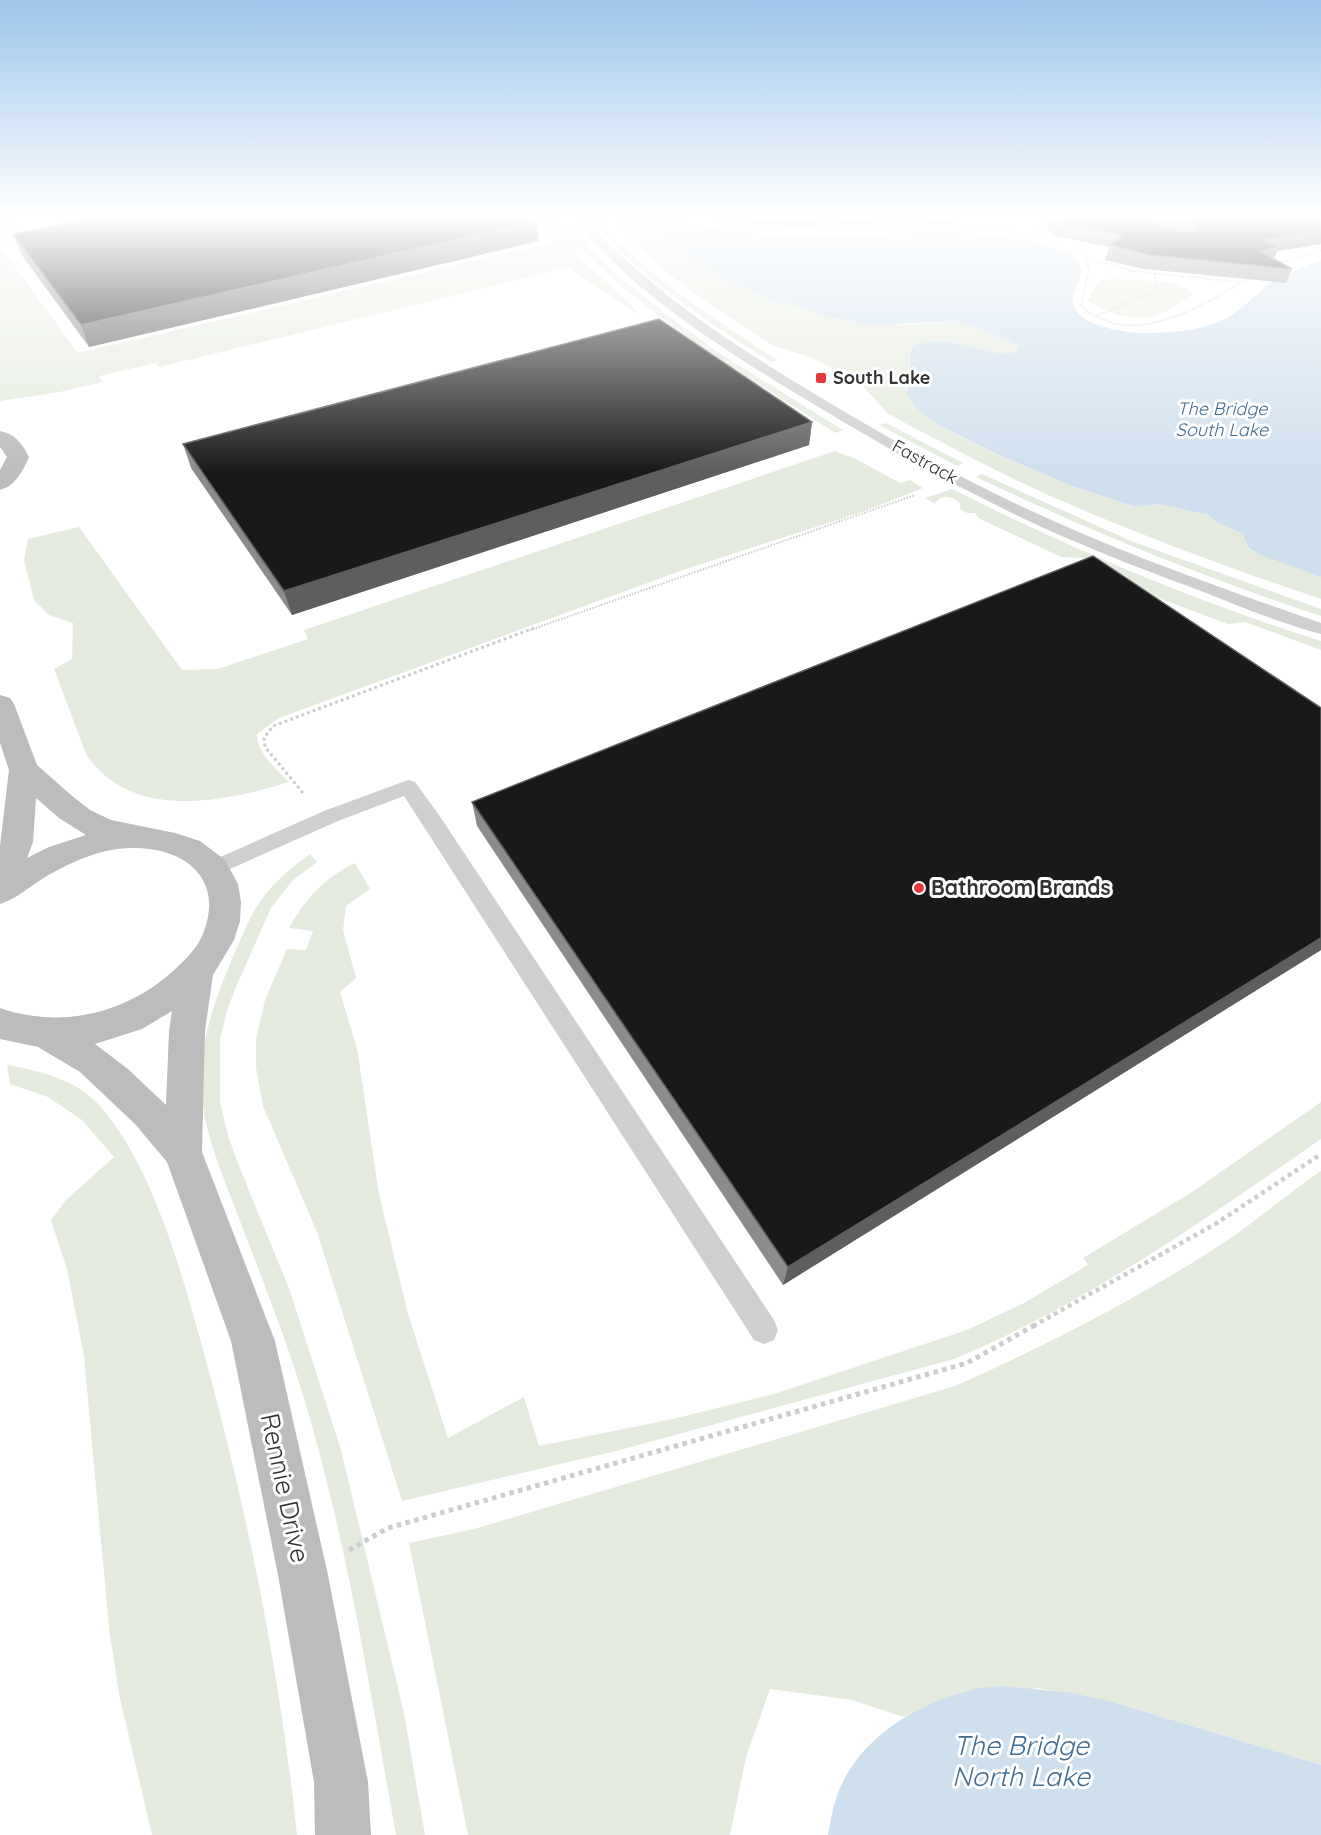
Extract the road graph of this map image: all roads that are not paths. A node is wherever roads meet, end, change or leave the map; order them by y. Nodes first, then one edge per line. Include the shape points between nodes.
1 (665, 301) edge
2 (0, 437) edge
3 (0, 483) edge
4 (1321, 630) edge
5 (0, 704) edge
6 (24, 770) junction
7 (130, 837) junction
8 (214, 868) junction
9 (0, 892) edge
10 (196, 971) junction
11 (0, 1023) edge
12 (46, 1034) junction
13 (183, 1152) junction
14 (764, 1329) dead end
15 (342, 1835) edge

1 - 4 lane, Fastrack via 762,368 1021,512 1104,548
2 - 3 street via 13,446 18,457
5 - 6 street, Rennie Drive
6 - 7 street, Rennie Drive via 68,810 99,828
6 - 9 street, Rennie Drive via 17,842
7 - 8 street, Rennie Drive via 165,840 184,847
7 - 9 street, Rennie Drive via 61,853
8 - 10 street, Rennie Drive via 225,890 226,916 216,944
8 - 14 lane via 408,787
10 - 12 street, Rennie Drive via 166,997 128,1018 87,1030
10 - 13 street, Rennie Drive via 187,1031
11 - 12 street, Rennie Drive
12 - 13 street, Rennie Drive via 93,1061 148,1112
13 - 15 street, Rennie Drive via 253,1341 303,1575 341,1782

